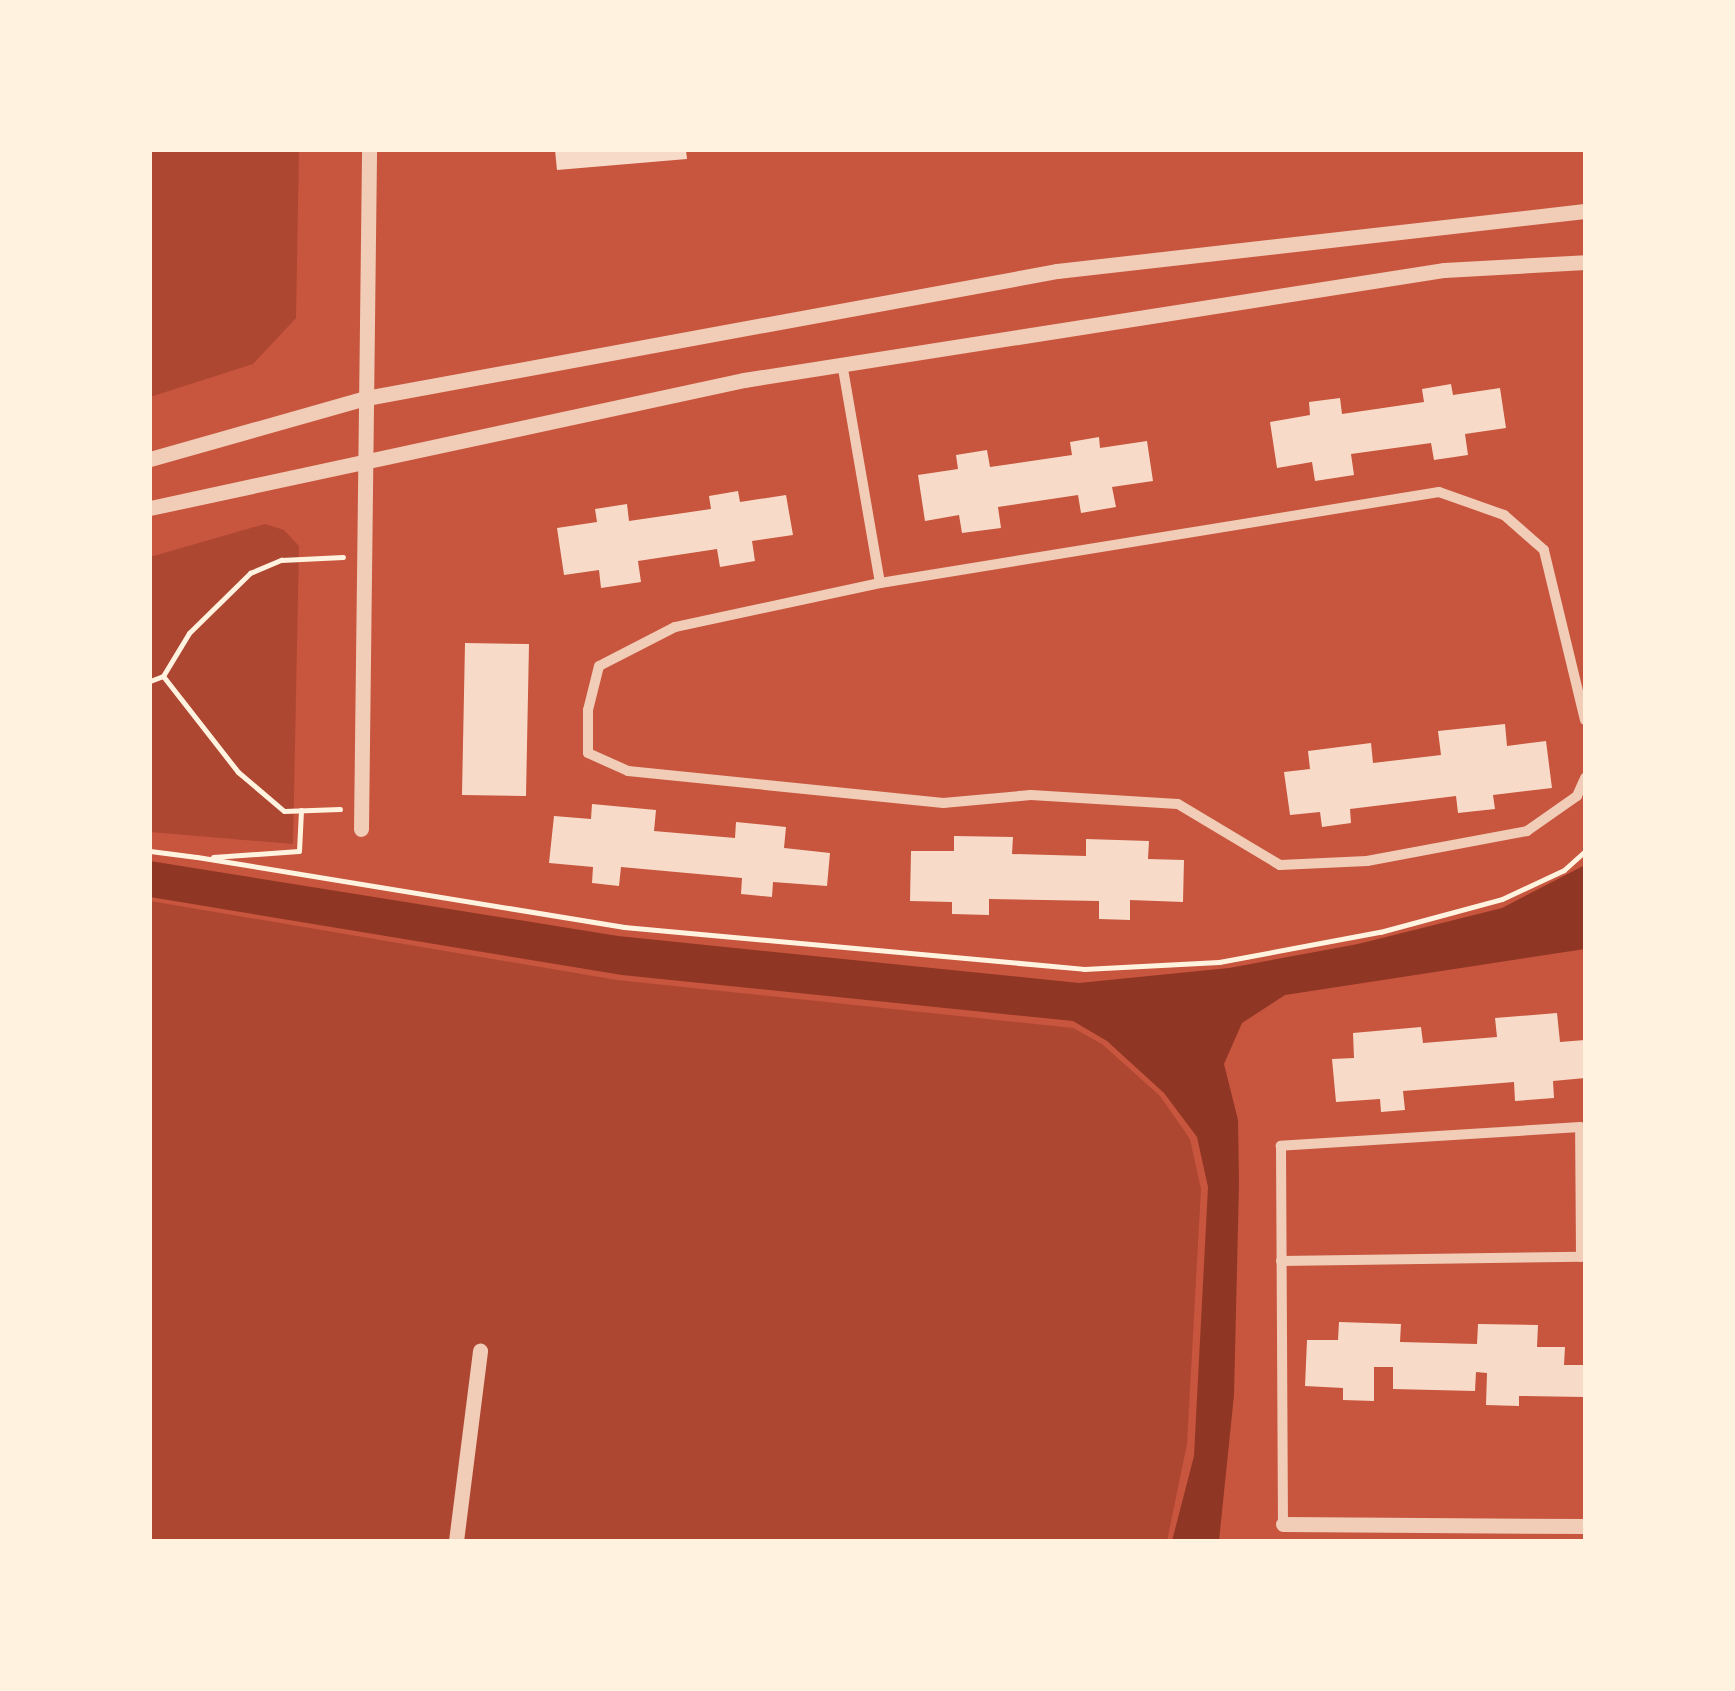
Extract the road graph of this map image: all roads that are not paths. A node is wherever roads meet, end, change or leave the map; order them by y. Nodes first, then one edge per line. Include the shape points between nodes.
1 (369, 150) edge
2 (1585, 211) edge
3 (1585, 262) edge
4 (842, 364) junction
5 (366, 398) junction
6 (367, 456) junction
7 (150, 459) edge
8 (150, 508) edge
9 (880, 583) junction
10 (1585, 720) edge
11 (1585, 778) edge
12 (362, 829) dead end
13 (1282, 1261) junction
14 (480, 1351) dead end
15 (1283, 1524) joint
16 (1585, 1526) edge
17 (456, 1541) edge

1 - 5 street
2 - 5 street via 1056,271
3 - 4 street via 1444,270
4 - 6 street
4 - 9 street
5 - 6 street
5 - 7 street
6 - 8 street
6 - 12 street
9 - 10 street via 1440,492 1504,514 1544,550
9 - 11 street via 675,626 599,666 588,710 588,754 628,771 942,804 1031,795 1178,804 1280,865 1366,862 1527,831 1577,796
13 - 13 street via 1281,1146 1580,1128 1581,1257
13 - 15 street
14 - 17 street
15 - 16 street

